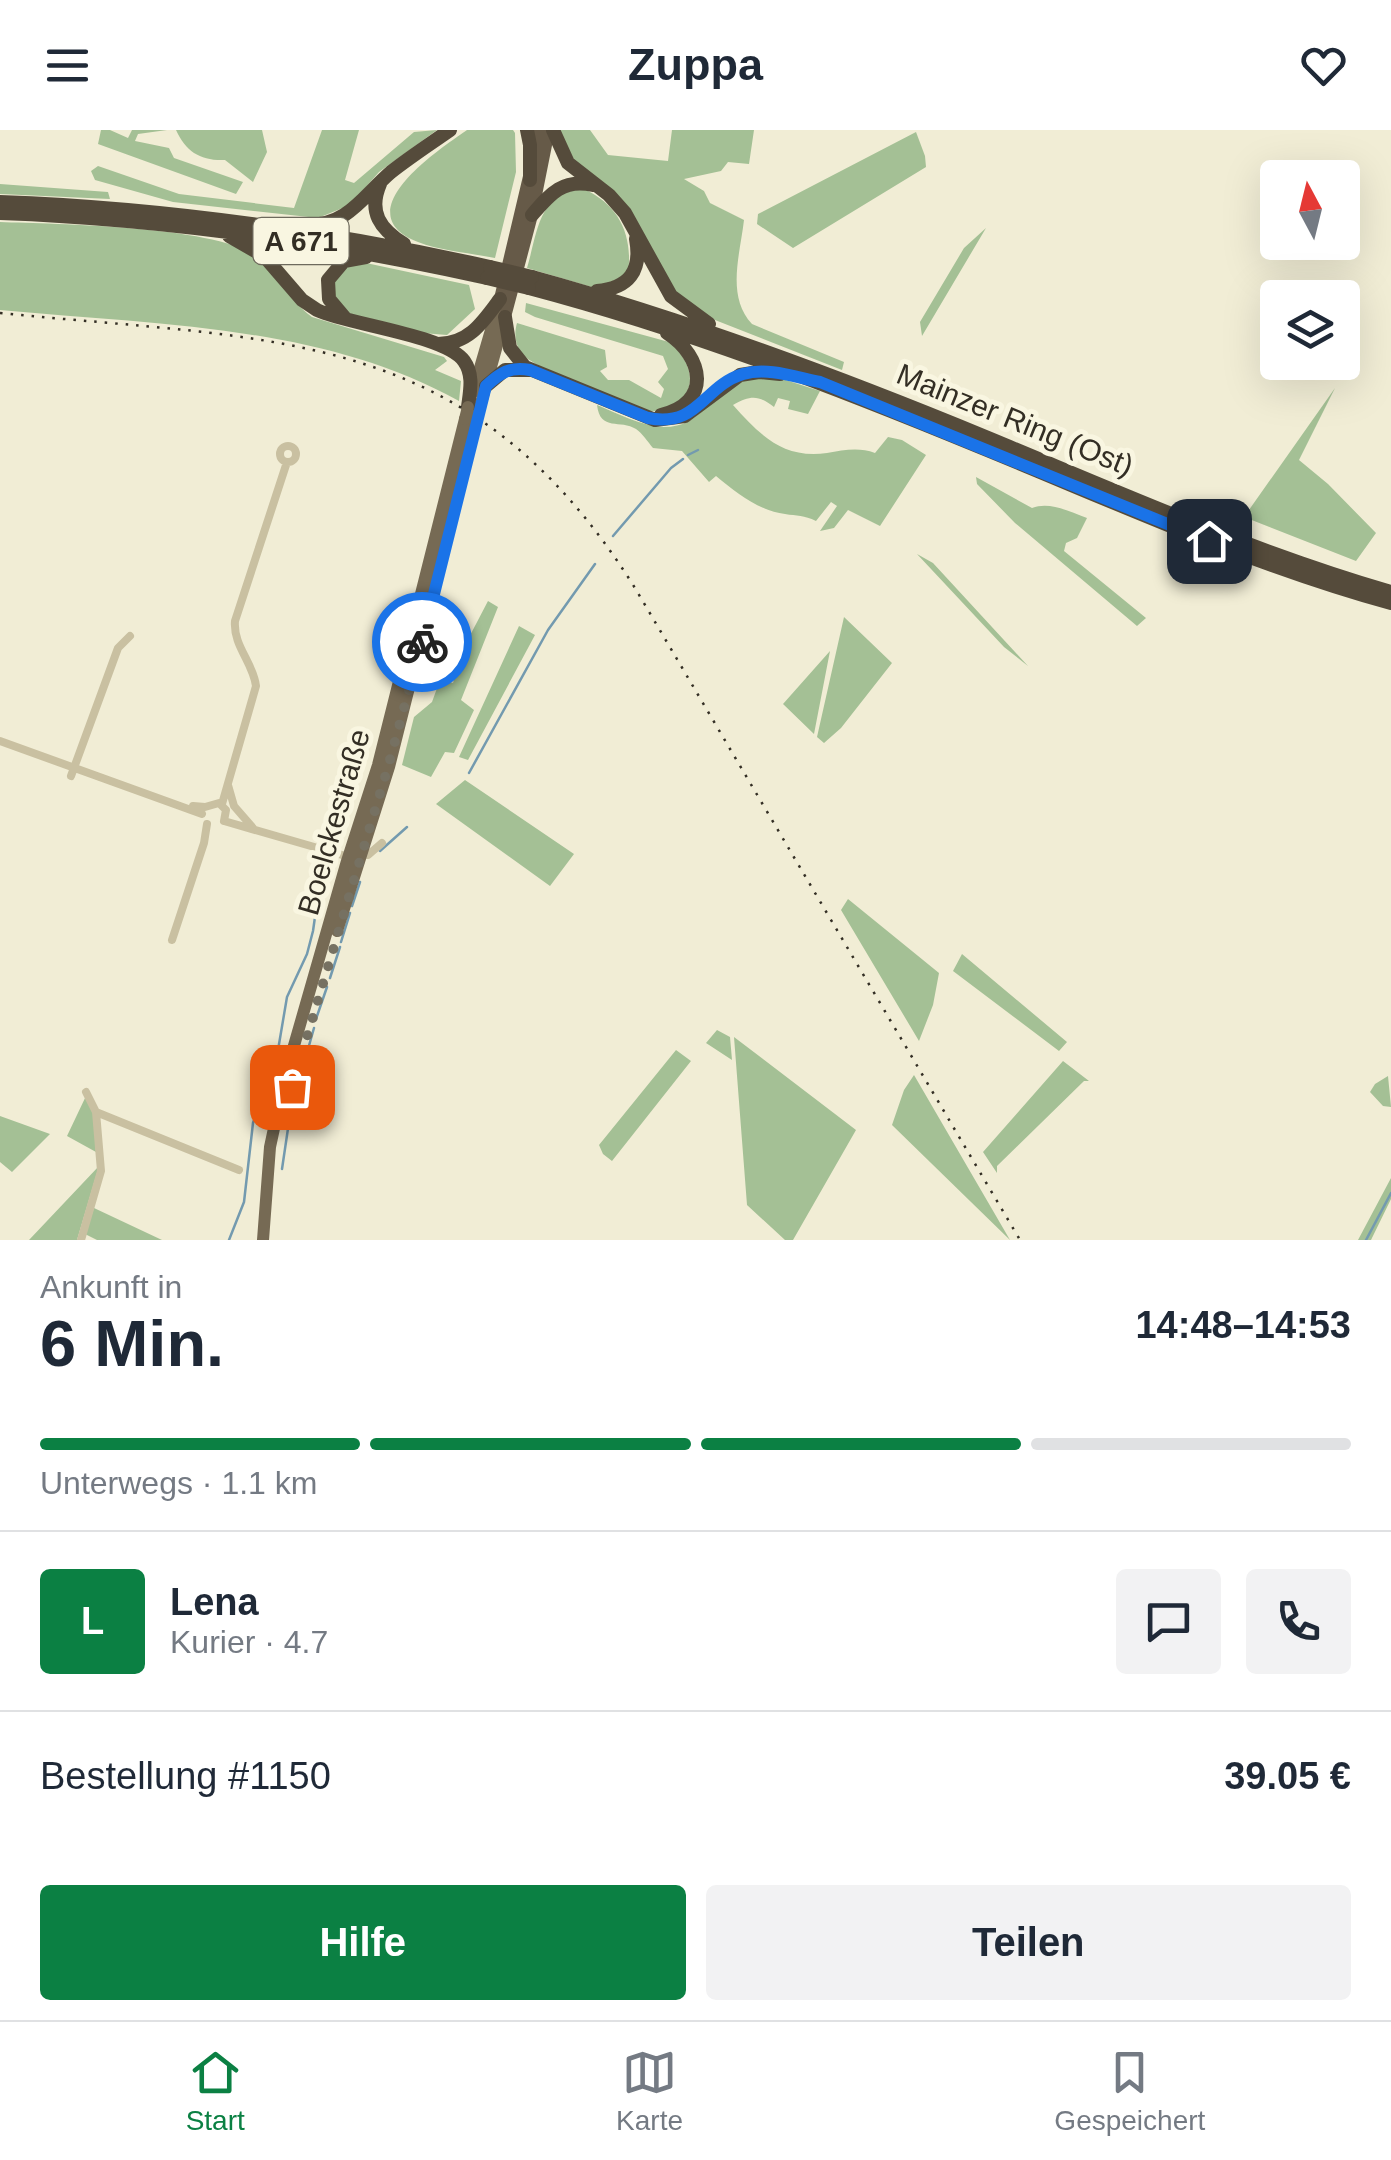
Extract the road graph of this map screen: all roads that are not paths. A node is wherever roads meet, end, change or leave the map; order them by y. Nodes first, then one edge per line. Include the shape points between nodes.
1 (450, 130) edge
2 (527, 130) edge
3 (540, 130) edge
4 (552, 130) edge
5 (383, 180) junction
6 (530, 180) junction
7 (600, 188) junction
8 (0, 202) edge
9 (0, 212) edge
10 (532, 215) junction
11 (632, 223) junction
12 (261, 224) junction
13 (200, 227) junction
14 (407, 254) junction
15 (530, 282) junction
16 (586, 292) junction
17 (500, 299) junction
18 (505, 317) junction
19 (634, 318) junction
20 (350, 321) junction
21 (731, 337) junction
22 (437, 344) junction
23 (530, 370) junction
24 (820, 382) junction
25 (486, 386) junction
26 (634, 413) junction
27 (472, 416) junction
28 (288, 462) dead end
29 (1391, 592) edge
30 (1391, 603) edge
31 (130, 636) dead end
32 (0, 741) edge
33 (76, 766) junction
34 (72, 776) dead end
35 (227, 780) junction
36 (219, 803) junction
37 (204, 810) junction
38 (225, 818) junction
39 (211, 825) junction
40 (254, 828) junction
41 (382, 843) dead end
42 (353, 858) junction
43 (172, 940) dead end
44 (86, 1092) dead end
45 (96, 1112) junction
46 (239, 1170) dead end
47 (80, 1240) edge
48 (263, 1240) edge
49 (271, 1240) edge

1 - 5 highway
2 - 6 highway
3 - 6 highway
4 - 7 highway via 568,163
4 - 10 highway
5 - 12 highway via 335,221
5 - 14 highway via 375,199 377,219
6 - 17 highway
7 - 10 highway via 566,184
7 - 11 highway
8 - 12 highway, A 671
9 - 13 highway, A 671
10 - 18 highway
11 - 16 highway via 638,252 631,278 618,288
11 - 21 highway via 671,296
12 - 14 highway, A 671
13 - 14 highway, A 671
13 - 20 highway via 250,245 309,305
14 - 15 highway, A 671, bridge
14 - 20 highway via 358,257 334,269 329,300
15 - 16 highway, A 671
15 - 19 highway, A 671
16 - 21 highway, A 671
17 - 22 highway via 468,336
17 - 27 main road
18 - 23 highway via 513,355
18 - 25 main road
19 - 24 highway, A 671
19 - 26 highway via 684,345 697,373 693,392 678,409
20 - 22 highway
21 - 29 highway, Mainzer Ring (Ost) / A 671 via 1230,537
22 - 27 highway via 466,364
23 - 25 highway via 505,370
23 - 26 highway
24 - 26 highway via 750,373 725,383 685,416 655,420
24 - 30 highway, Mainzer Ring (Ost) / A 671 via 1244,554
25 - 27 main road
27 - 42 main road, Boelckestraße via 416,666
28 - 35 street via 235,621 256,686
31 - 33 street via 118,648
32 - 33 street
33 - 34 street
33 - 37 street
35 - 36 street
35 - 40 street via 234,806
36 - 37 street
36 - 38 street
37 - 39 street
38 - 39 street
38 - 40 street
39 - 43 street
40 - 42 street
41 - 42 street
42 - 48 main road, Boelckestraße via 276,1114
42 - 49 main road, Boelckestraße via 285,1114
44 - 45 street
45 - 46 street
45 - 47 street via 101,1171

